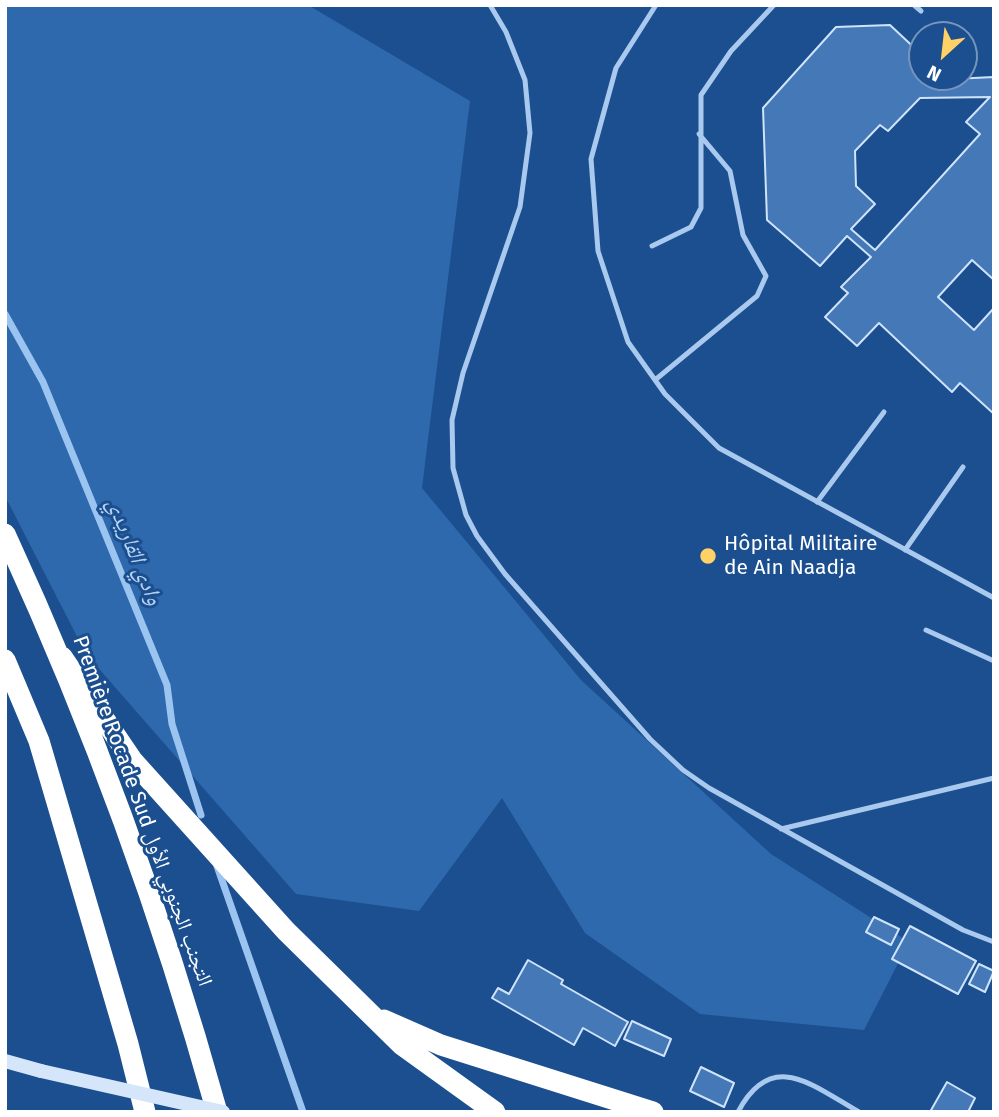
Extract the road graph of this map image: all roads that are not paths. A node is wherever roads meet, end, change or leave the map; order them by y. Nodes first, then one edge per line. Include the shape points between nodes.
1 (490, 5) edge
2 (656, 5) edge
3 (774, 5) edge
4 (914, 5) edge
5 (921, 12) dead end
6 (699, 134) junction
7 (652, 246) dead end
8 (655, 380) junction
9 (884, 412) dead end
10 (962, 467) dead end
11 (817, 502) junction
12 (5, 534) edge
13 (905, 550) junction
14 (994, 598) edge
15 (926, 630) dead end
16 (62, 657) junction
17 (5, 660) edge
18 (994, 661) edge
19 (5, 683) edge
20 (39, 741) junction
21 (994, 778) edge
22 (780, 829) junction
23 (994, 942) edge
24 (359, 1006) junction
25 (5, 1060) edge
26 (145, 1112) edge
27 (217, 1112) edge
28 (223, 1112) edge
29 (495, 1112) edge
30 (653, 1112) edge
31 (738, 1112) edge
32 (859, 1112) edge

1 - 22 lane via 521,67 530,133 520,207 456,396 451,445 466,515 505,574 650,739 709,788
2 - 8 lane via 617,68 591,159 598,251 628,342
3 - 6 lane via 731,51 701,95
4 - 5 lane
6 - 7 lane via 701,208 691,226
6 - 8 lane via 730,171 743,235 766,276 757,296
8 - 11 lane via 719,448
9 - 11 lane
10 - 13 lane
11 - 13 lane
12 - 16 highway, Première Rocade Sud التجنب الجنوبي الأول
13 - 14 lane
15 - 18 lane
16 - 24 highway via 132,760
16 - 27 highway, Première Rocade Sud التجنب الجنوبي الأول via 187,1006
17 - 20 highway
19 - 20 highway
20 - 26 highway
21 - 22 lane
22 - 23 lane via 963,930
24 - 29 highway via 402,1045
24 - 30 highway via 441,1045
25 - 28 street, bridge
31 - 32 lane via 759,1083 778,1076 800,1079

